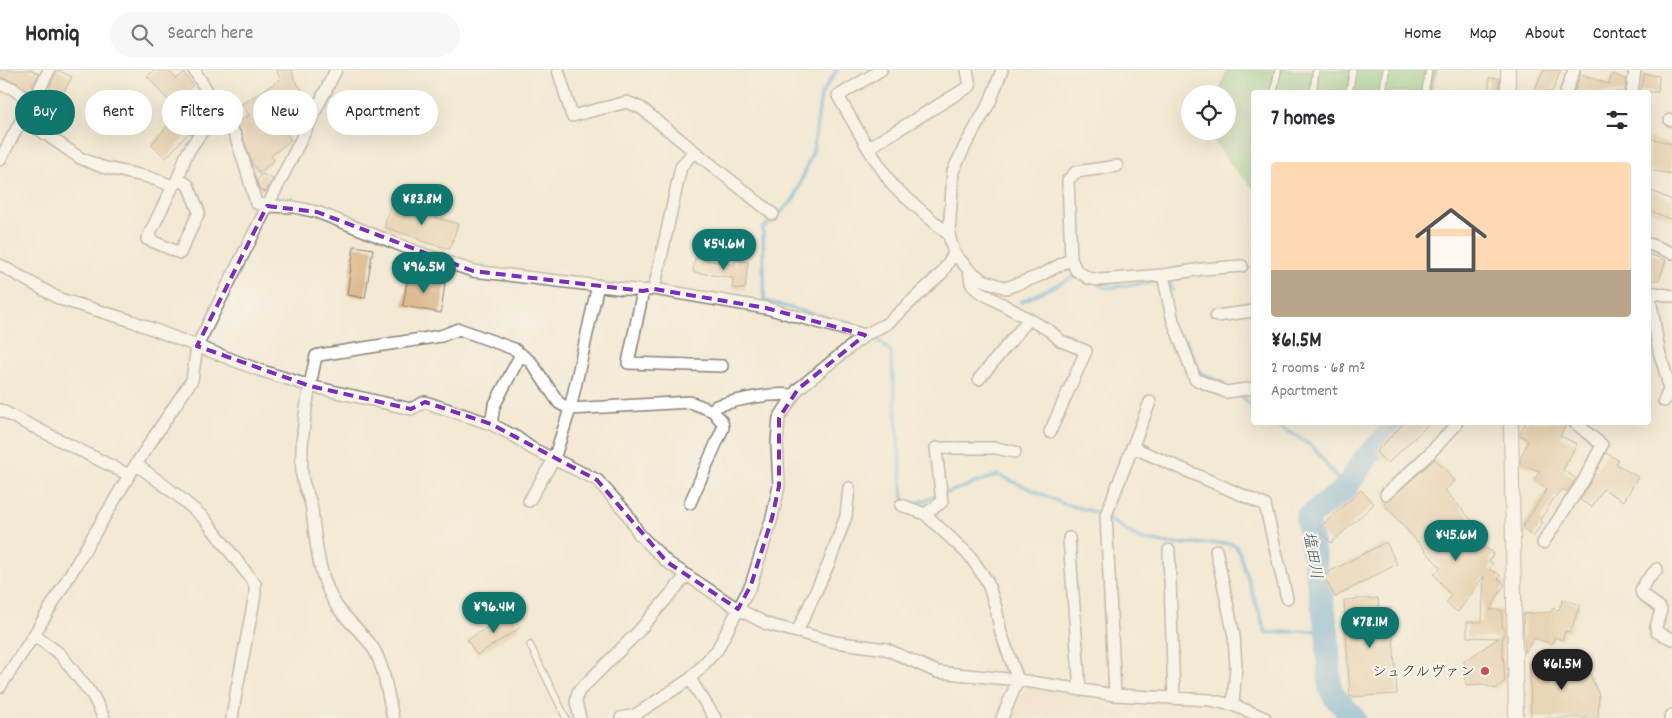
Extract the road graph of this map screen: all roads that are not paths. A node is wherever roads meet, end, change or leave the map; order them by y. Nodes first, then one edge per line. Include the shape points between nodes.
1 (49, 70) edge
2 (194, 70) edge
3 (336, 70) edge
4 (558, 70) edge
5 (881, 70) edge
6 (967, 70) edge
7 (1002, 70) edge
8 (1278, 70) edge
9 (1316, 70) edge
10 (1353, 70) edge
11 (1386, 70) edge
12 (1428, 70) edge
13 (1508, 70) edge
14 (1574, 70) edge
15 (1635, 70) edge
16 (0, 85) edge
17 (15, 90) edge
18 (39, 90) edge
19 (208, 90) edge
20 (1274, 90) edge
21 (1313, 90) edge
22 (1349, 90) edge
23 (1383, 90) edge
24 (1425, 90) edge
25 (1508, 90) edge
26 (1567, 90) edge
27 (1632, 90) edge
28 (15, 132) edge
29 (47, 135) edge
30 (199, 135) edge
31 (234, 135) edge
32 (868, 148) junction
33 (694, 151) junction
34 (0, 160) edge
35 (1117, 166) dead end
36 (176, 183) junction
37 (267, 206) junction
38 (774, 214) dead end
39 (949, 236) junction
40 (1651, 245) edge
41 (954, 253) junction
42 (1672, 253) edge
43 (1072, 259) junction
44 (0, 265) edge
45 (1242, 266) dead end
46 (968, 270) junction
47 (1163, 275) junction
48 (598, 285) junction
49 (649, 290) junction
50 (1651, 292) edge
51 (1672, 296) edge
52 (1651, 303) edge
53 (1251, 311) edge
54 (1216, 316) dead end
55 (1029, 319) junction
56 (865, 335) junction
57 (196, 346) junction
58 (521, 354) junction
59 (722, 366) dead end
60 (979, 379) dead end
61 (310, 386) junction
62 (1251, 388) edge
63 (793, 395) junction
64 (1150, 402) dead end
65 (1664, 402) dead end
66 (570, 409) junction
67 (0, 410) edge
68 (713, 411) junction
69 (490, 424) junction
70 (1454, 425) edge
71 (1511, 425) edge
72 (1578, 425) edge
73 (1050, 432) dead end
74 (1132, 447) junction
75 (1015, 452) dead end
76 (554, 459) junction
77 (136, 464) junction
78 (129, 475) junction
79 (849, 488) dead end
80 (1386, 494) dead end
81 (529, 501) dead end
82 (690, 503) dead end
83 (901, 506) dead end
84 (925, 514) junction
85 (1069, 538) dead end
86 (1543, 543) dead end
87 (1169, 550) dead end
88 (1216, 550) dead end
89 (1658, 569) dead end
90 (686, 576) junction
91 (1287, 598) dead end
92 (738, 609) junction
93 (797, 632) junction
94 (34, 635) junction
95 (1672, 639) edge
96 (530, 645) dead end
97 (690, 679) junction
98 (1018, 680) junction
99 (0, 687) edge
100 (1080, 690) junction
101 (1116, 695) junction
102 (1174, 699) junction
103 (1233, 705) junction
104 (104, 718) edge
105 (232, 718) edge
106 (393, 718) edge
107 (566, 718) edge
108 (580, 718) edge
109 (621, 718) edge
110 (715, 718) edge
111 (1002, 718) edge
112 (1265, 718) edge
113 (1516, 718) edge

1 - 18 street
2 - 19 street
3 - 37 street
4 - 33 street via 572,116 627,102 641,108
5 - 32 street via 838,96
6 - 32 street via 970,86
7 - 39 street via 990,102 954,171
8 - 20 lane
9 - 21 lane
10 - 22 lane
11 - 23 lane
12 - 24 lane
13 - 25 street
14 - 26 street
15 - 27 street
16 - 17 street
28 - 34 street
29 - 36 street via 80,158 102,167
30 - 36 street via 187,153
31 - 37 street via 256,203
32 - 39 street via 893,186
33 - 38 street
33 - 49 street via 681,167
35 - 43 street via 1076,172 1068,180
36 - 36 street via 147,239 180,252 199,212 188,185
37 - 48 street via 317,212 473,271
37 - 57 street
39 - 41 street
40 - 42 street
41 - 46 street
41 - 56 street via 942,273 888,323
43 - 46 street via 1006,288 983,280
43 - 47 street via 1076,270 1088,278
44 - 57 street via 60,299 129,320
45 - 47 street
46 - 55 street via 971,283 977,290
47 - 62 street via 1173,321 1195,379 1226,392
48 - 49 street
48 - 66 street
49 - 56 street via 766,308
49 - 59 street via 628,363
50 - 51 street
52 - 65 street via 1669,390
53 - 54 street
55 - 60 street
55 - 73 street via 1061,341 1086,351
56 - 63 street
57 - 61 street
57 - 77 street via 192,380
58 - 61 street via 459,329 441,336 316,356
58 - 66 street via 531,362 559,403
58 - 69 street via 494,406
61 - 69 street via 411,409 425,402
61 - 106 street via 303,434 302,476 312,507 319,567 336,605 373,646
63 - 68 street via 750,398 716,406
63 - 92 street via 779,418 779,486 772,518 751,585
64 - 74 street
66 - 68 street via 690,402
66 - 76 street
67 - 78 street
68 - 82 street via 723,428
69 - 76 street
70 - 80 street
71 - 113 street
72 - 86 street via 1602,445 1584,480 1555,515
74 - 91 street via 1265,505
74 - 101 street via 1106,515
75 - 84 street via 996,448 936,448 942,502
76 - 81 street
76 - 90 street via 597,480 626,512 639,534
77 - 78 street
77 - 105 street via 204,518 255,584
78 - 94 street
79 - 93 street via 846,516 829,563
83 - 84 street
84 - 98 street via 970,556 987,581
85 - 100 street
87 - 102 street
88 - 103 street via 1234,636
89 - 95 street via 1641,590 1661,610 1656,632
90 - 92 street
90 - 108 street via 578,692 576,702
92 - 93 street via 767,624
92 - 97 street via 717,650
93 - 98 street via 835,642 886,649 937,672
94 - 99 street
94 - 104 street via 60,654 93,696
96 - 107 lane
97 - 109 street via 634,715
97 - 110 street
98 - 100 street
98 - 111 street
100 - 101 street
101 - 102 street
102 - 103 street via 1210,700
103 - 112 street

